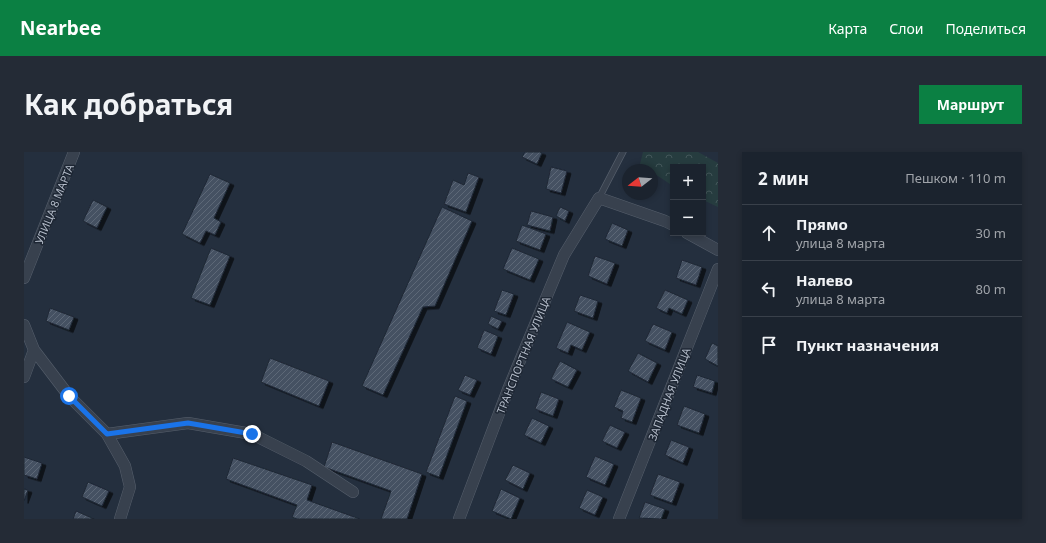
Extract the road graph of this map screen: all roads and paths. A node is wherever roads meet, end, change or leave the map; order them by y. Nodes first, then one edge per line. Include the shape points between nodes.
1 (74, 152) edge
2 (623, 152) edge
3 (599, 198) junction
4 (670, 224) edge
5 (692, 236) edge
6 (718, 250) edge
7 (718, 269) edge
8 (24, 278) edge
9 (24, 325) edge
10 (34, 350) junction
11 (24, 377) edge
12 (107, 434) junction
13 (352, 492) dead end
14 (120, 519) edge
15 (459, 519) edge
16 (619, 519) edge

1 - 8 street, УЛИЦА 8 МАРТА
2 - 3 lane
3 - 4 street
3 - 15 street, ТРАНСПОРТНАЯ УЛИЦА via 564,255 509,387
5 - 6 street
7 - 16 street, ЗАПАДНАЯ УЛИЦА
9 - 10 street
10 - 11 street
10 - 12 street via 69,396
12 - 13 street via 188,423 252,434 306,461
12 - 14 street via 125,466 130,487

